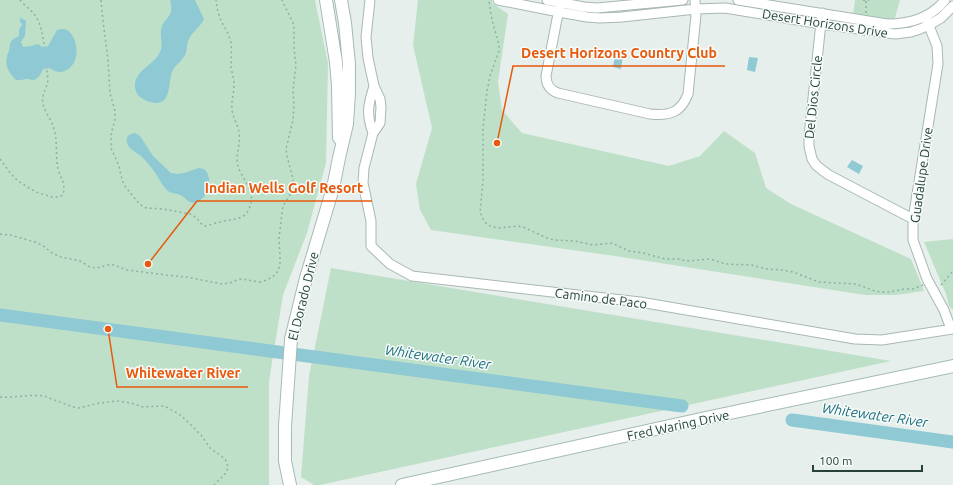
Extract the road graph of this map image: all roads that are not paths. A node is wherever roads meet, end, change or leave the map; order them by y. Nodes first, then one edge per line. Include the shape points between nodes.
1 (326, 0) edge
2 (341, 0) edge
3 (370, 0) edge
4 (547, 0) edge
5 (683, 0) edge
6 (738, 0) edge
7 (945, 0) edge
8 (494, 1) edge
9 (695, 5) edge
10 (953, 6) edge
11 (560, 8) junction
12 (822, 13) junction
13 (925, 16) junction
14 (820, 24) junction
15 (929, 25) junction
16 (374, 86) junction
17 (373, 133) junction
18 (339, 158) junction
19 (913, 219) junction
20 (952, 329) edge
21 (953, 366) edge
22 (290, 485) edge
23 (402, 485) edge

1 - 18 main road, El Dorado Drive via 338,86
2 - 18 main road, El Dorado Drive via 348,42 349,93 347,124
3 - 16 street, Camino de Paco via 366,37
4 - 11 street, Desert Horizons Drive
5 - 11 street, Desert Horizons Drive via 631,6
6 - 12 street, Desert Horizons Drive
7 - 13 street, Desert Horizons Drive
8 - 11 street, Desert Horizons Drive
9 - 11 street, Desert Horizons Drive via 600,18 587,17
9 - 11 street via 688,94 681,107 672,113 660,115 558,93 550,88 546,76
9 - 14 street, Desert Horizons Drive
10 - 15 street, Desert Horizons Drive
12 - 13 street, Desert Horizons Drive via 888,24 916,20
12 - 14 street, Del Dios Circle
13 - 15 street, Guadalupe Drive
14 - 15 street, Desert Horizons Drive via 895,34 911,32
14 - 19 street, Del Dios Circle via 809,136 812,159 829,175
15 - 19 street, Guadalupe Drive via 937,46 938,64
16 - 17 street, Camino de Paco via 368,106
16 - 17 street, Camino de Paco via 381,107 380,123
17 - 20 street, Camino de Paco via 364,168 371,221 371,246 390,264 412,276 640,302 855,339 882,340
18 - 22 main road, El Dorado Drive via 291,339 285,426
19 - 20 street, Guadalupe Drive via 913,240 927,279
21 - 23 main road, Fred Waring Drive

